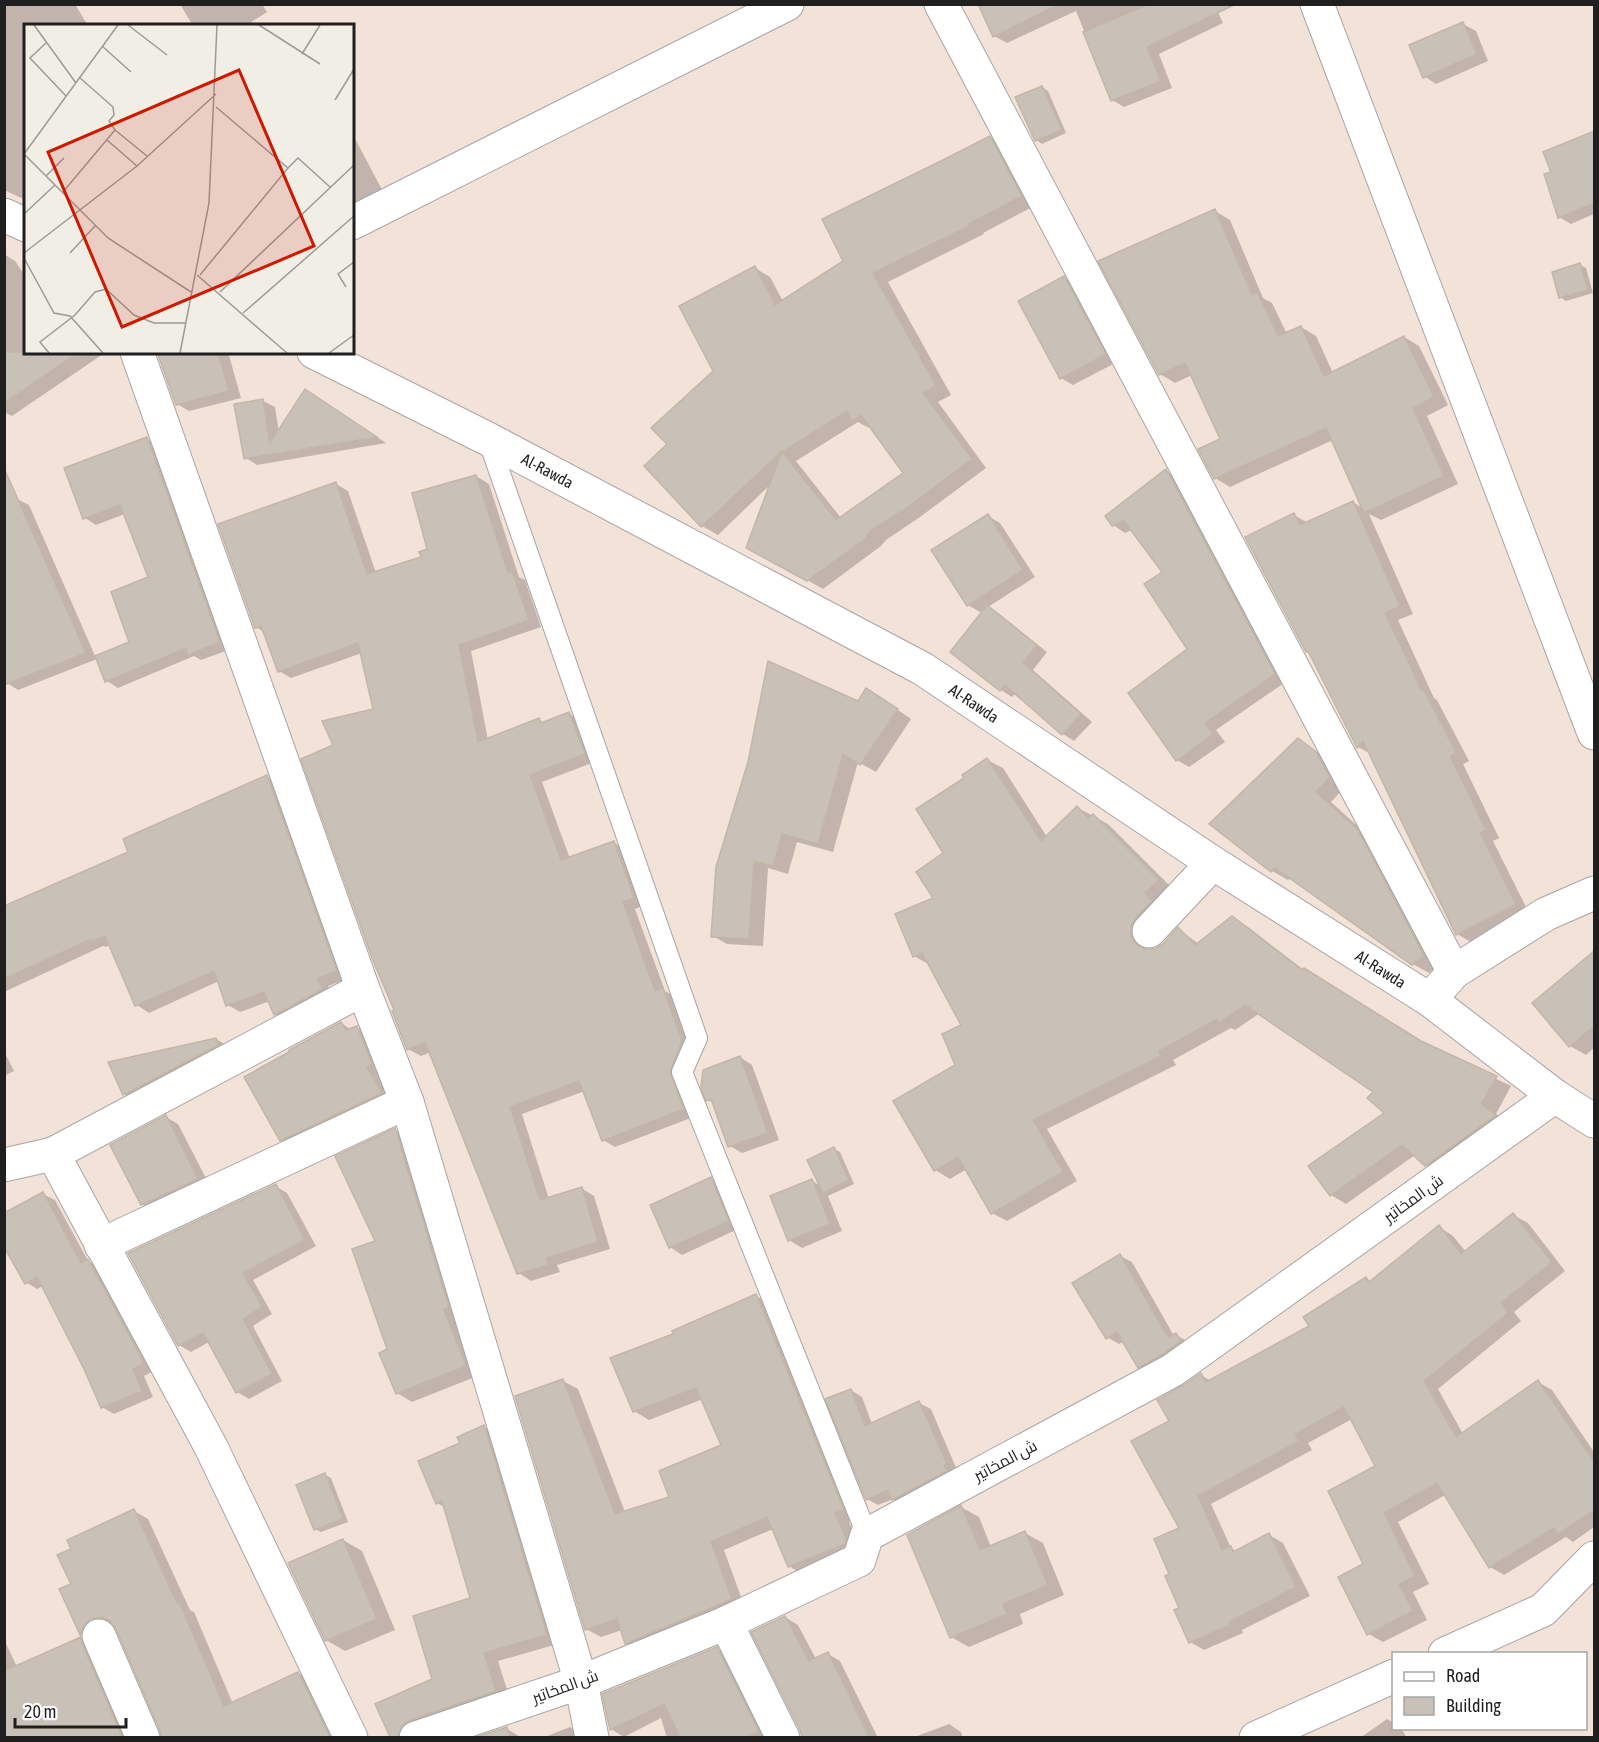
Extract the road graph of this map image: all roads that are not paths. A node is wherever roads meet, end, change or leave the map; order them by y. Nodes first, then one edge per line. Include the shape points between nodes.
1 (787, 4) edge
2 (941, 4) edge
3 (1317, 4) edge
4 (4, 215) edge
5 (354, 222) edge
6 (24, 224) edge
7 (138, 354) edge
8 (318, 354) edge
9 (488, 439) junction
10 (1594, 734) edge
11 (1213, 863) junction
12 (1594, 893) edge
13 (1149, 931) dead end
14 (1454, 972) junction
15 (363, 989) junction
16 (1430, 1000) junction
17 (1555, 1096) junction
18 (407, 1102) junction
19 (1594, 1121) edge
20 (53, 1154) junction
21 (4, 1165) edge
22 (101, 1245) junction
23 (867, 1535) junction
24 (1594, 1558) edge
25 (726, 1623) junction
26 (99, 1636) dead end
27 (1447, 1652) edge
28 (1392, 1678) edge
29 (580, 1682) junction
30 (143, 1737) edge
31 (351, 1737) edge
32 (416, 1737) edge
33 (592, 1737) edge
34 (783, 1737) edge
35 (1256, 1737) edge

1 - 5 street
2 - 14 street
3 - 10 street
4 - 6 street
7 - 15 street
8 - 9 street, Al-Rawda
9 - 11 street, Al-Rawda via 923,669
9 - 23 lane via 697,1038 682,1072
11 - 13 street
11 - 16 street, Al-Rawda
12 - 14 street via 1546,914
14 - 16 street
15 - 18 street
15 - 20 street
16 - 17 street, Al-Rawda
17 - 19 street, Al-Rawda
17 - 23 street, ش المخاتير via 1173,1370
18 - 22 street
18 - 29 street
20 - 21 street
20 - 22 street
22 - 31 street via 211,1447
23 - 25 street, ش المخاتير via 859,1560
24 - 27 street via 1543,1610
25 - 29 street, ش المخاتير
25 - 34 street
26 - 30 street
28 - 35 street
29 - 32 street, ش المخاتير
29 - 33 street

